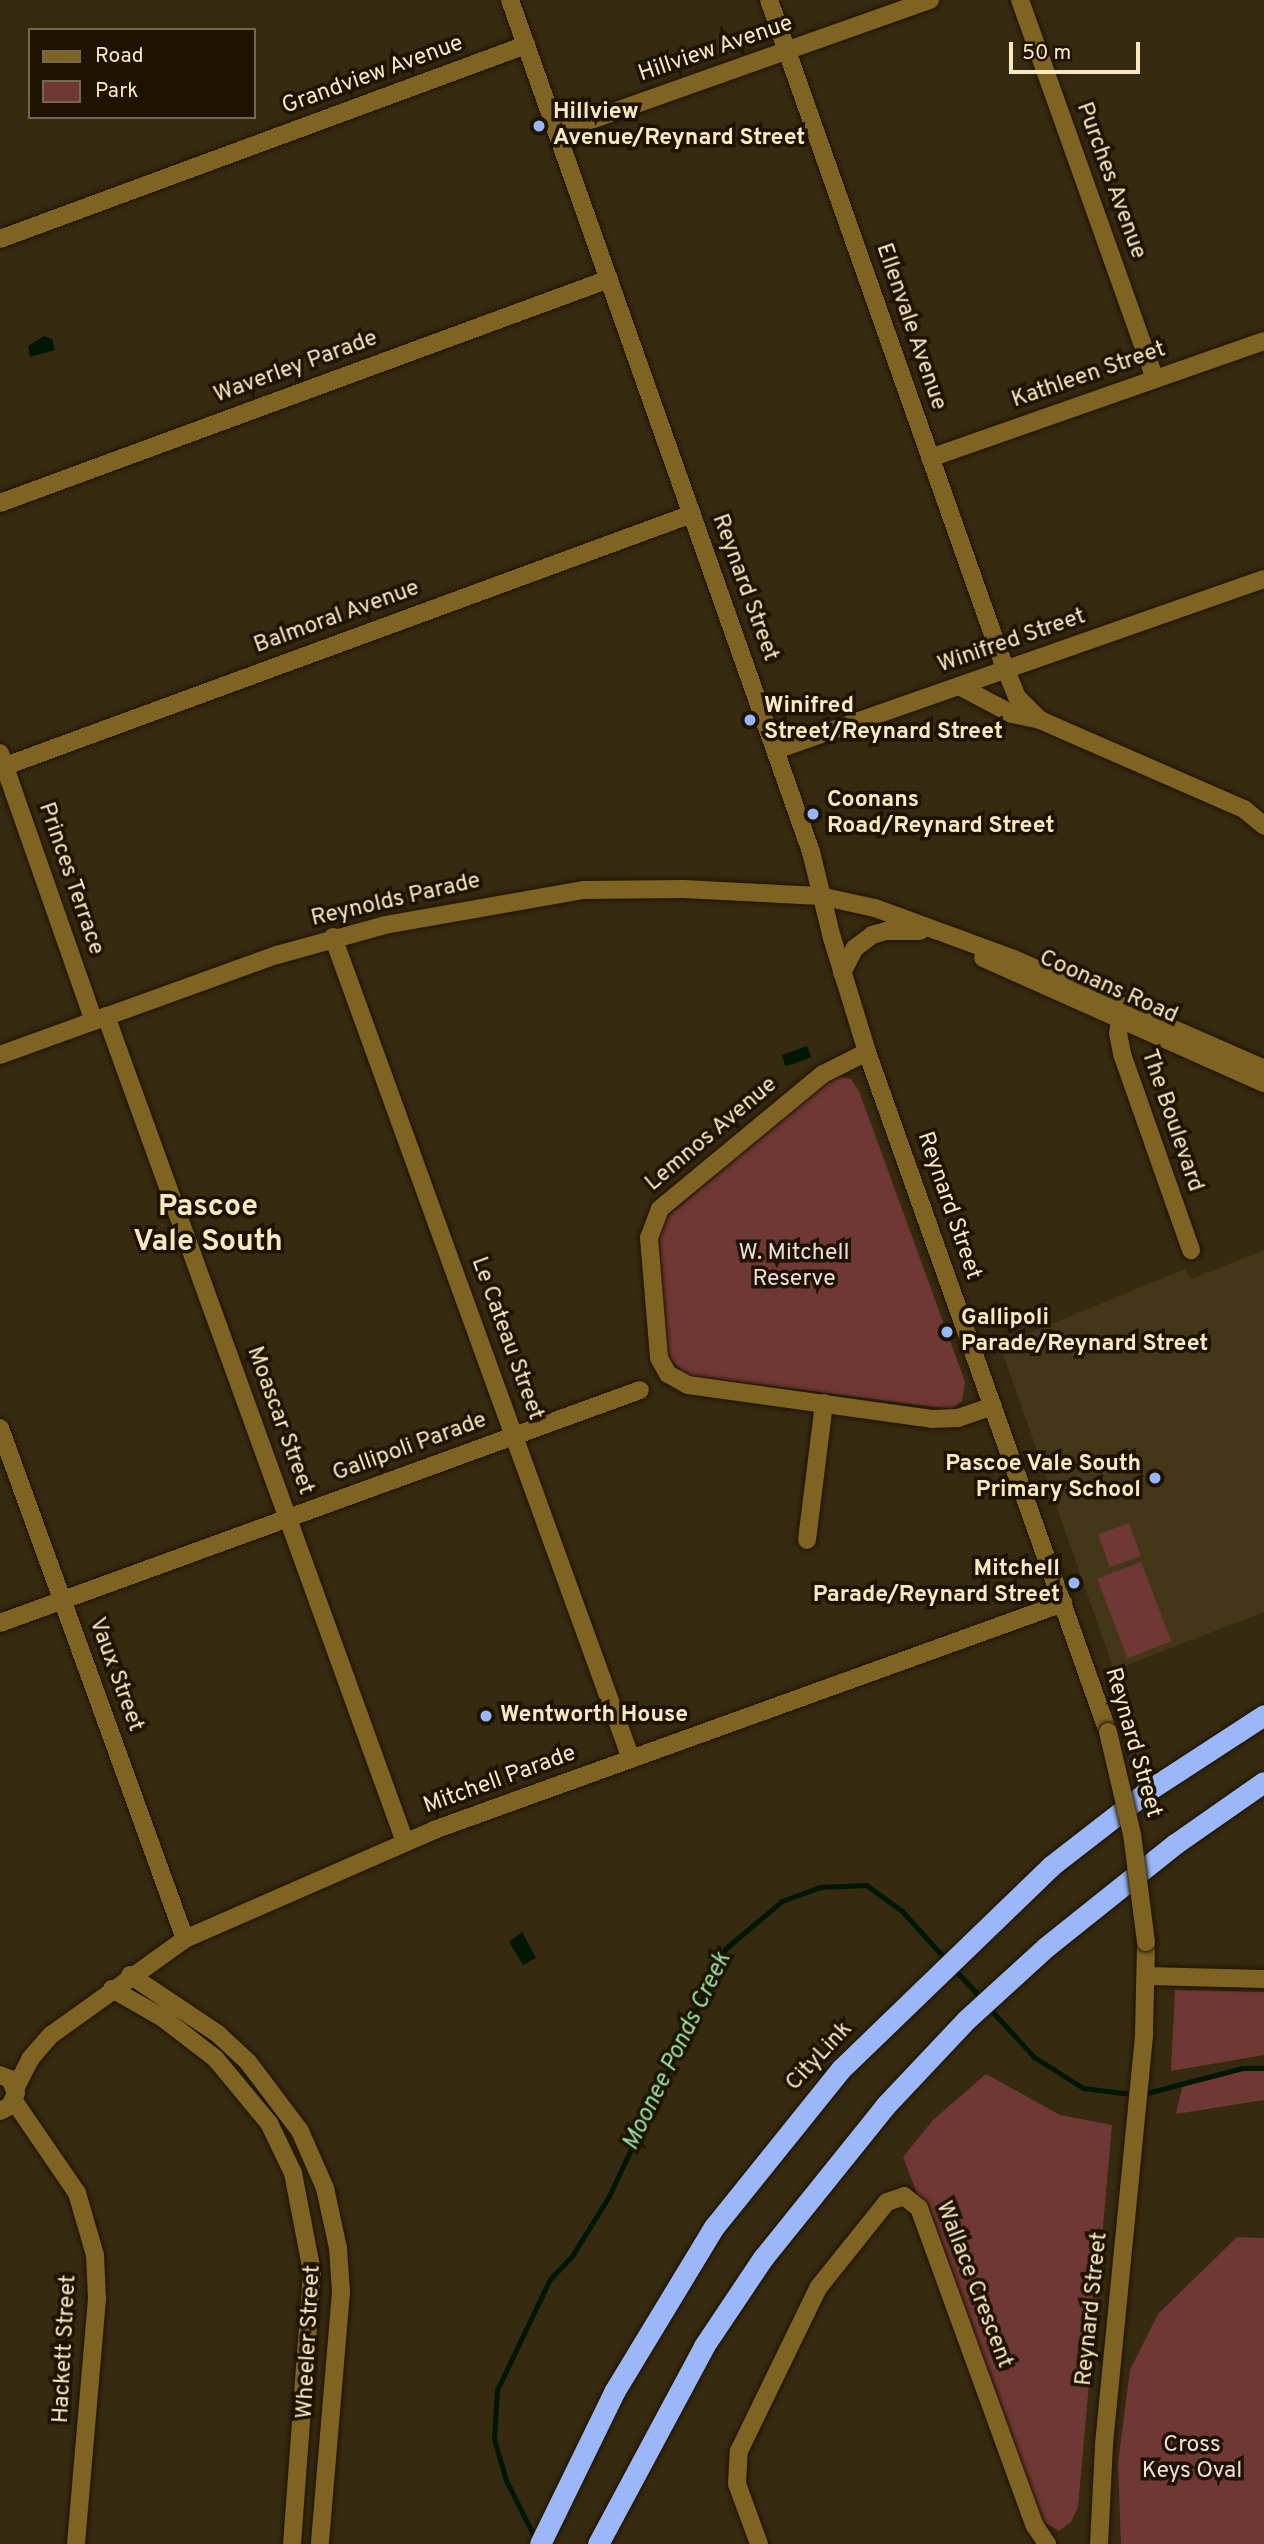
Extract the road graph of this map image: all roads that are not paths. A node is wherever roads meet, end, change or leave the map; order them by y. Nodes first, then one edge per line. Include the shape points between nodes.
1 (510, 0) edge
2 (769, 0) edge
3 (930, 0) edge
4 (1020, 0) edge
5 (526, 45) junction
6 (786, 51) junction
7 (557, 132) junction
8 (0, 239) edge
9 (608, 279) junction
10 (1264, 341) edge
11 (1155, 379) junction
12 (930, 458) junction
13 (0, 503) edge
14 (692, 514) junction
15 (1264, 579) edge
16 (1006, 670) junction
17 (959, 686) junction
18 (1040, 720) junction
19 (776, 750) junction
20 (2, 763) edge
21 (1263, 820) edge
22 (820, 896) junction
23 (936, 932) junction
24 (333, 937) junction
25 (842, 973) junction
26 (1120, 1013) junction
27 (100, 1018) junction
28 (867, 1052) junction
29 (0, 1055) edge
30 (1264, 1069) edge
31 (1264, 1083) edge
32 (1191, 1250) dead end
33 (640, 1390) dead end
34 (824, 1404) junction
35 (993, 1406) junction
36 (0, 1428) edge
37 (515, 1436) junction
38 (289, 1518) junction
39 (807, 1540) dead end
40 (62, 1600) junction
41 (1063, 1603) junction
42 (0, 1623) edge
43 (1264, 1715) edge
44 (631, 1759) junction
45 (1264, 1782) edge
46 (405, 1842) junction
47 (185, 1939) junction
48 (130, 1975) junction
49 (1146, 1976) junction
50 (1264, 1979) edge
51 (112, 1989) junction
52 (30, 2059) junction
53 (0, 2074) edge
54 (7, 2103) edge
55 (598, 2543) edge
56 (76, 2544) edge
57 (292, 2544) edge
58 (320, 2544) edge
59 (540, 2544) edge
60 (759, 2544) edge
61 (1046, 2544) edge
62 (1100, 2544) edge

1 - 5 street, Reynard Street
2 - 6 street, Ellenvale Avenue
3 - 6 street, Hillview Avenue
4 - 11 street, Purches Avenue
5 - 7 street, Reynard Street
5 - 8 street, Grandview Avenue
6 - 7 street, Hillview Avenue
6 - 12 street, Ellenvale Avenue
7 - 9 street, Reynard Street
9 - 13 street, Waverley Parade
9 - 14 street, Reynard Street
10 - 11 street, Kathleen Street
11 - 12 street, Kathleen Street
12 - 16 street, Ellenvale Avenue
14 - 19 street, Reynard Street
14 - 20 street, Balmoral Avenue
15 - 16 street, Winifred Street
16 - 17 street, Winifred Street
16 - 18 street, Ellenvale Avenue via 1017,697
17 - 18 street via 1012,714
17 - 19 street, Winifred Street
18 - 21 street
19 - 22 street, Reynard Street via 814,859
20 - 27 street, Princes Terrace
22 - 23 street, Coonans Road via 875,908
22 - 24 street, Reynolds Parade via 734,890 583,890 451,911
22 - 25 street, Reynard Street
23 - 25 street via 872,935 855,948
23 - 26 street, Coonans Road via 1009,971
24 - 27 street, Reynolds Parade
24 - 37 street, Le Cateau Street
25 - 28 street, Reynard Street
26 - 30 street, Coonans Road
26 - 31 street, Coonans Road
26 - 32 street, The Boulevard via 1122,1054
27 - 29 street, Reynolds Parade
27 - 38 street, Moascar Street
28 - 34 street, Lemnos Avenue via 823,1074 668,1201 654,1218 649,1238 657,1349 668,1374 688,1385
28 - 35 street, Reynard Street
33 - 37 street, Gallipoli Parade
34 - 35 street via 946,1419
34 - 39 street
35 - 41 street, Reynard Street
36 - 40 street, Vaux Street
37 - 38 street, Gallipoli Parade
37 - 44 street, Le Cateau Street
38 - 40 street, Gallipoli Parade
38 - 46 street, Moascar Street
40 - 42 street, Gallipoli Parade
40 - 47 street, Vaux Street
41 - 44 street, Mitchell Parade
41 - 49 street, Reynard Street, bridge via 1108,1732 1132,1834
43 - 59 highway, CityLink via 1149,1790 1051,1866 841,2070 714,2227 614,2392
44 - 46 street, Mitchell Parade
45 - 55 highway via 1095,1905 966,2020 885,2106 763,2258 654,2433
46 - 47 street, Mitchell Parade
47 - 48 street, Mitchell Parade
48 - 51 street, Mitchell Parade
48 - 58 street, Wheeler Street via 218,2034 248,2062 300,2131 325,2188 338,2248 341,2292
49 - 50 street
49 - 62 street, Reynard Street via 1104,2444
51 - 52 street, Mitchell Parade via 51,2035
51 - 57 street, Wheeler Street via 163,2018 215,2057 269,2123 293,2173 312,2272
52 - 53 street, Mitchell Parade
52 - 54 street, Mitchell Parade
53 - 54 street, Hackett Street
54 - 56 street, Hackett Street via 77,2193 95,2255 97,2300
60 - 61 street, Wallace Crescent via 737,2484 739,2451 818,2288 887,2202 904,2196 919,2208

